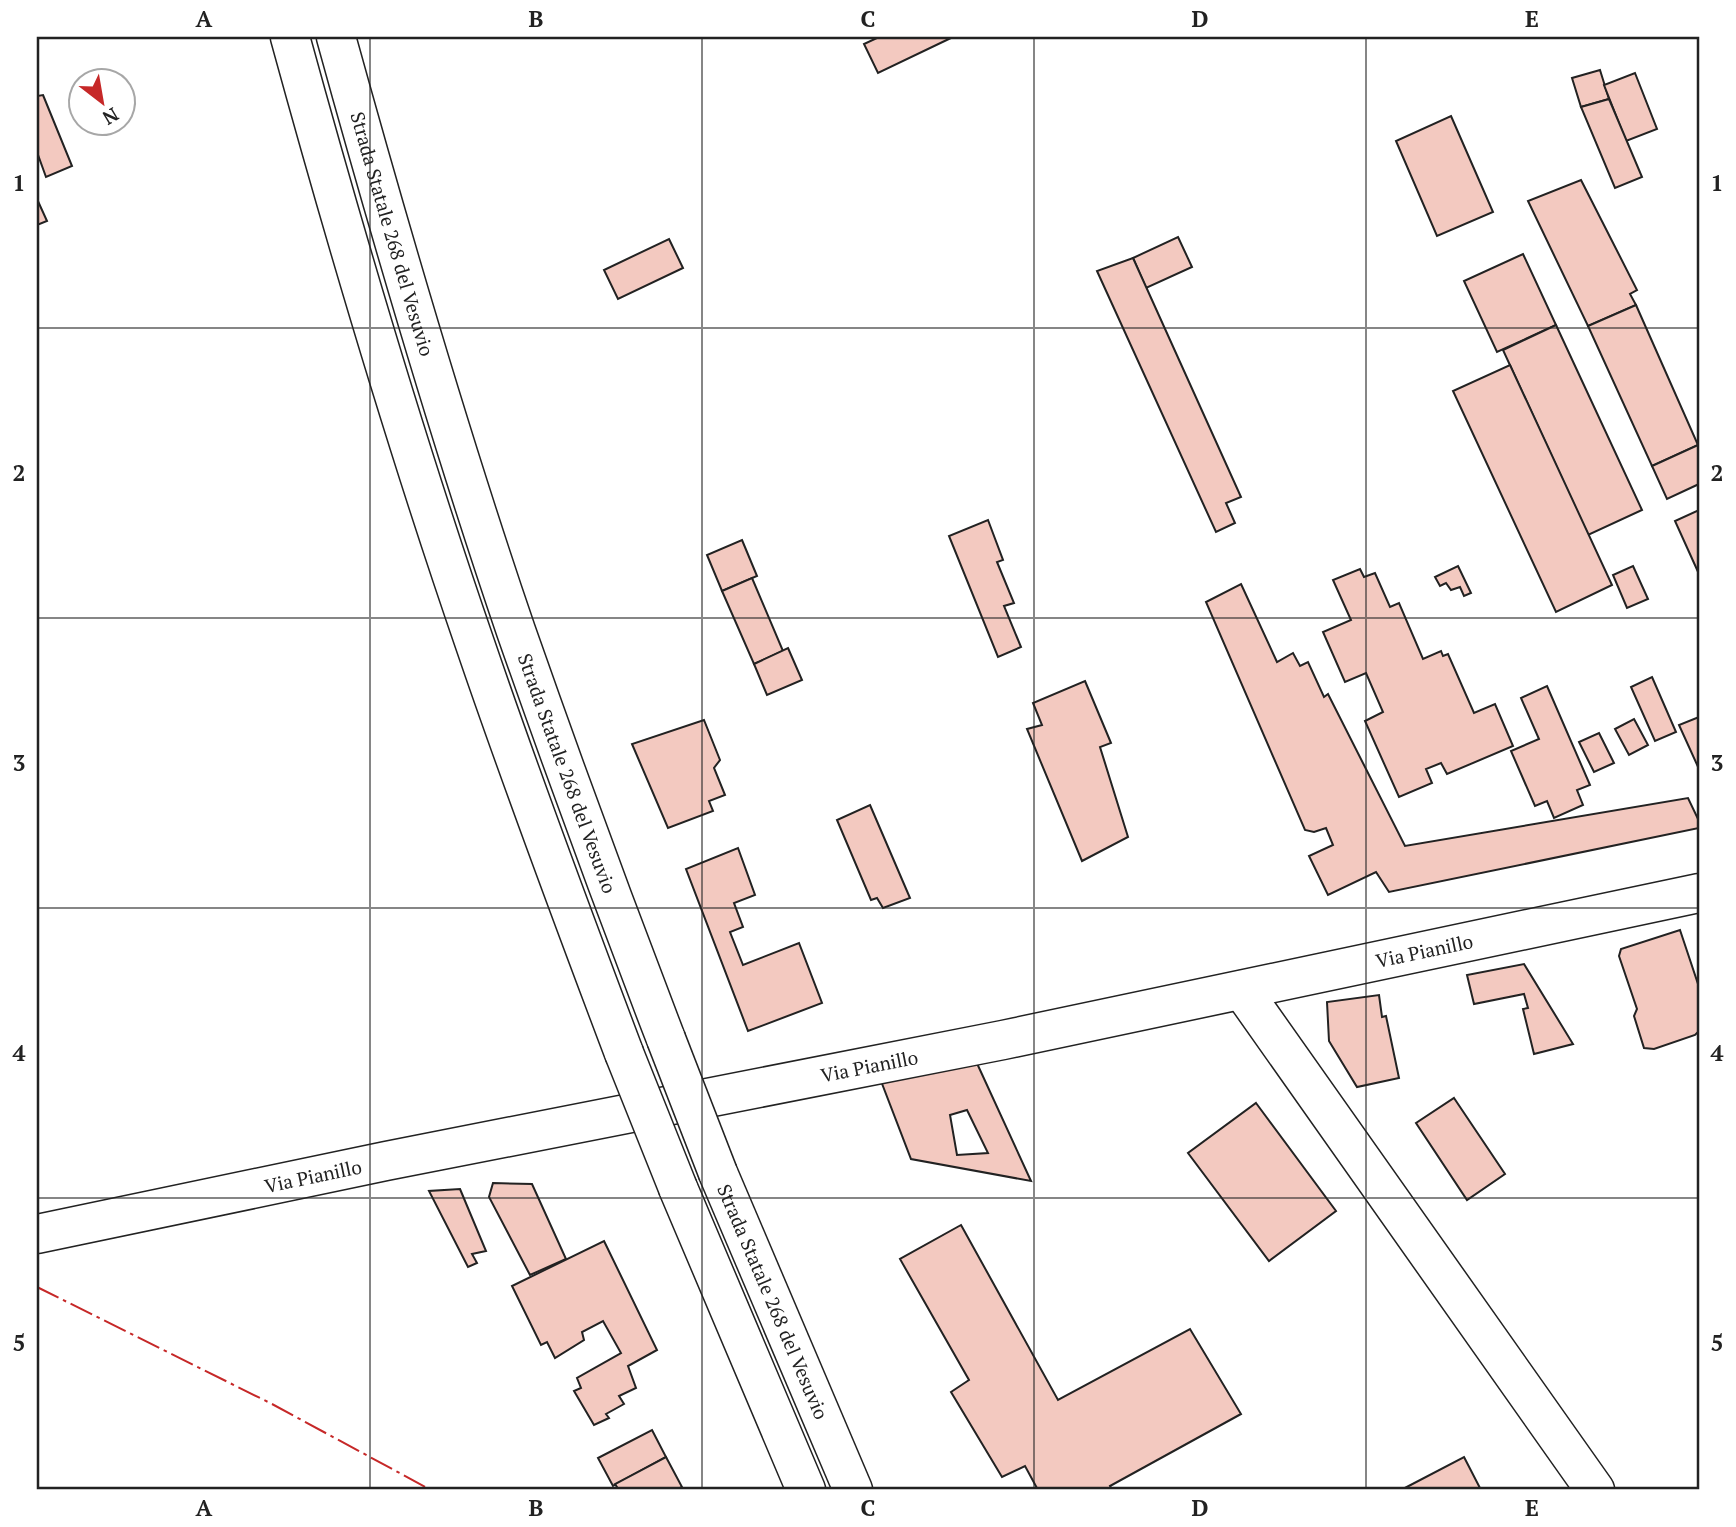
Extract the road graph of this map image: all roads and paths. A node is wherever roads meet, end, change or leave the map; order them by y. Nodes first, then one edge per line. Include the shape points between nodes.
1 (290, 37) edge
2 (336, 37) edge
3 (1699, 893) edge
4 (1242, 990) junction
5 (37, 1234) edge
6 (806, 1490) edge
7 (853, 1490) edge
8 (1595, 1490) edge

1 - 6 main road, bridge via 406,434 551,859 678,1188
2 - 7 main road, Strada Statale 268 del Vesuvio, bridge via 447,419 593,848 718,1173
3 - 4 main road, Via Pianillo
4 - 5 main road, Via Pianillo
4 - 8 main road

